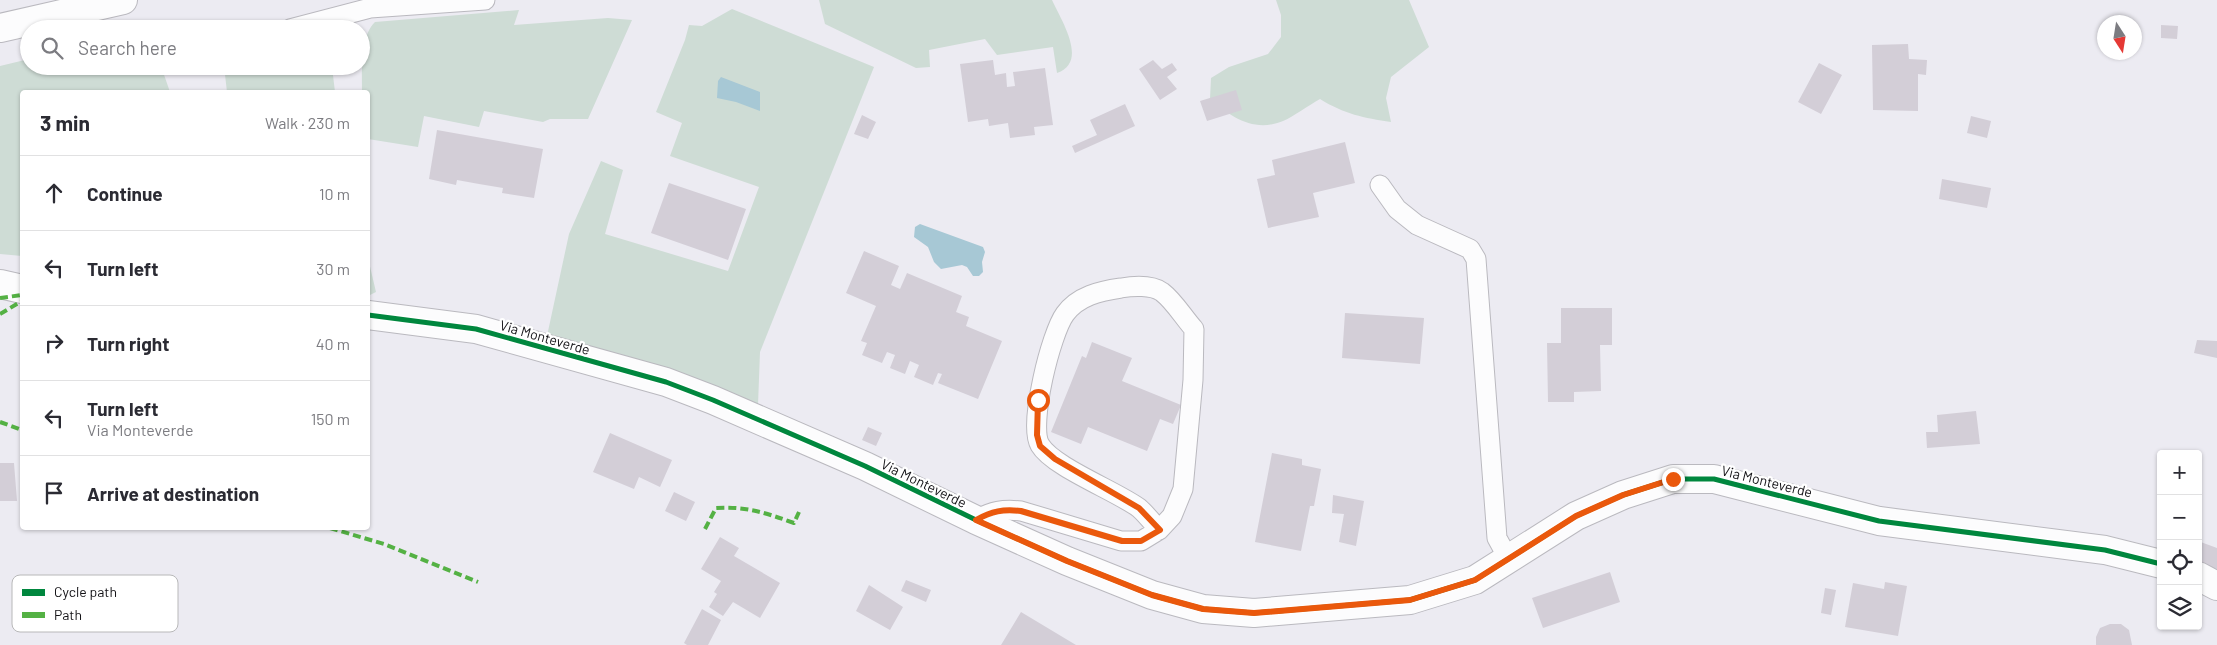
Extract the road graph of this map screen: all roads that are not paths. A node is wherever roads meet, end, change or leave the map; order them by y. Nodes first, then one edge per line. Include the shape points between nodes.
1 (123, 0) edge
2 (485, 0) edge
3 (35, 20) edge
4 (324, 20) edge
5 (20, 23) edge
6 (0, 28) edge
7 (1380, 185) dead end
8 (0, 284) edge
9 (20, 289) edge
10 (370, 315) edge
11 (976, 520) junction
12 (1160, 530) junction
13 (1509, 560) junction
14 (2157, 563) edge
15 (2202, 578) edge
16 (2217, 586) edge

1 - 3 street
2 - 4 lane via 370,8
5 - 6 street
7 - 13 lane via 1397,209 1417,225 1470,249 1476,260 1498,538
8 - 9 street
10 - 11 street, Via Monteverde via 476,329 666,382 865,466
11 - 12 lane via 1004,509 1021,511 1122,541 1141,541
11 - 13 street, Via Monteverde via 1152,595 1203,609 1245,613 1410,600 1475,580
12 - 12 lane via 1139,508 1055,459 1040,446 1037,435 1038,400 1053,338 1065,314 1081,298 1105,290 1136,286 1161,291 1194,329 1193,380 1183,489 1172,516
13 - 14 street, Via Monteverde via 1576,516 1623,495 1673,479 1714,479 1879,521 2106,550
15 - 16 street

